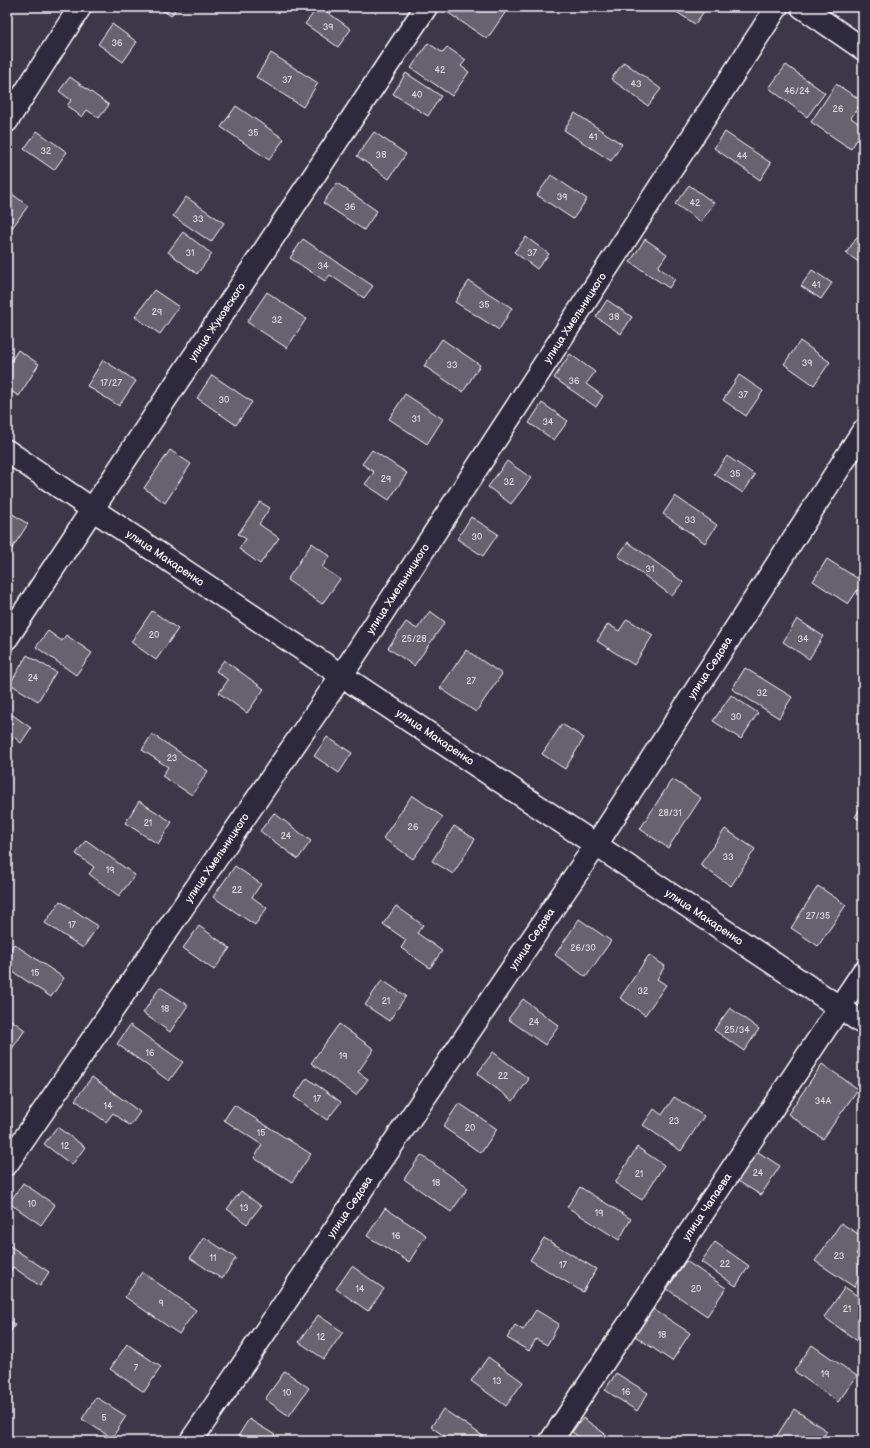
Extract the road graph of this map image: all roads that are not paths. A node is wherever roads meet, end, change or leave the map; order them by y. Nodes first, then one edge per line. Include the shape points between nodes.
1 (80, 7) edge
2 (426, 7) edge
3 (777, 7) edge
4 (802, 7) edge
5 (863, 49) edge
6 (7, 121) edge
7 (863, 431) edge
8 (7, 451) edge
9 (92, 509) junction
10 (7, 638) edge
11 (342, 675) junction
12 (596, 845) junction
13 (863, 972) edge
14 (840, 1008) junction
15 (863, 1023) edge
16 (7, 1164) edge
17 (191, 1441) edge
18 (551, 1441) edge

1 - 6 street
2 - 9 street, улица Жуковского
3 - 11 street, улица Хмельницкого
4 - 5 street
7 - 12 street, улица Седова
8 - 9 street, улица Макаренко
9 - 10 street, улица Жуковского
9 - 11 street, улица Макаренко
11 - 12 street, улица Макаренко
11 - 16 street, улица Хмельницкого
12 - 14 street, улица Макаренко
12 - 17 street, улица Седова
13 - 14 street, улица Чапаева
14 - 15 street, улица Макаренко
14 - 18 street, улица Чапаева

